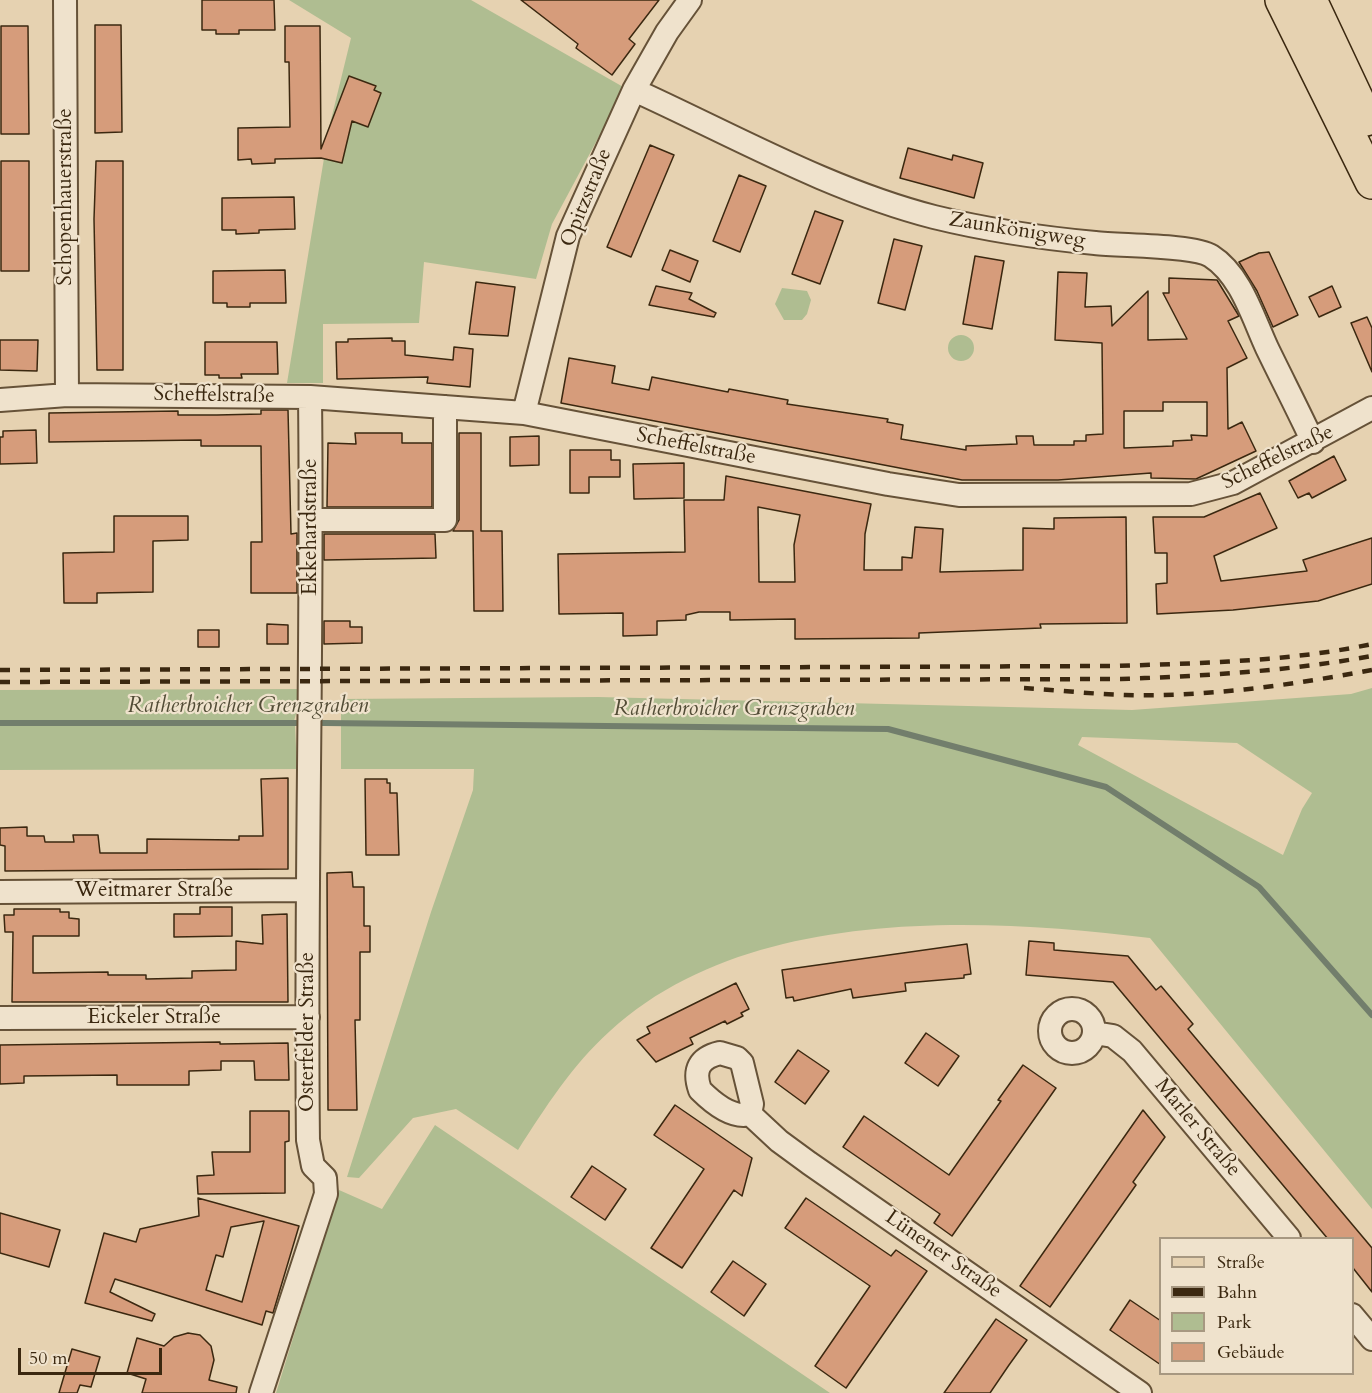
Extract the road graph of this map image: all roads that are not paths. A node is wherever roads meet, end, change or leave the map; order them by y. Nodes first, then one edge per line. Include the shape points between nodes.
1 (65, 0) edge
2 (690, 0) edge
3 (1282, 0) edge
4 (1310, 0) edge
5 (634, 90) junction
6 (1372, 131) edge
7 (1372, 182) edge
8 (67, 395) junction
9 (310, 397) junction
10 (0, 400) edge
11 (445, 407) junction
12 (1372, 408) edge
13 (524, 413) junction
14 (1313, 442) junction
15 (312, 520) junction
16 (310, 656) joint
17 (308, 890) junction
18 (0, 891) edge
19 (308, 1017) junction
20 (0, 1018) edge
21 (1094, 1033) dead end
22 (750, 1114) dead end
23 (1287, 1237) edge
24 (1354, 1316) edge
25 (1372, 1339) edge
26 (261, 1393) edge
27 (1140, 1393) edge

1 - 8 street, Schopenhauerstraße
2 - 5 street, Opitzstraße
3 - 7 main road
4 - 6 main road
5 - 13 street, Opitzstraße via 568,236
5 - 14 street, Zaunkönigweg via 786,163 922,214 1000,232 1194,249 1211,256 1226,268 1242,294
8 - 9 street, Scheffelstraße
8 - 10 street, Scheffelstraße
9 - 11 street, Scheffelstraße
9 - 15 street, Ekkehardstraße
11 - 13 street, Scheffelstraße
11 - 15 street via 445,520
12 - 14 street, Scheffelstraße
13 - 14 street, Scheffelstraße via 959,495 1191,494 1233,483
15 - 16 street, Ekkehardstraße
16 - 17 street, Osterfelder Straße
17 - 18 street, Weitmarer Straße
17 - 19 street, Osterfelder Straße
19 - 20 street, Eickeler Straße
19 - 26 street, Osterfelder Straße via 308,1140 314,1166 325,1178 326,1194
21 - 23 street, Marler Straße via 1113,1036 1132,1051
22 - 27 street, Lünener Straße via 809,1163
24 - 25 street

